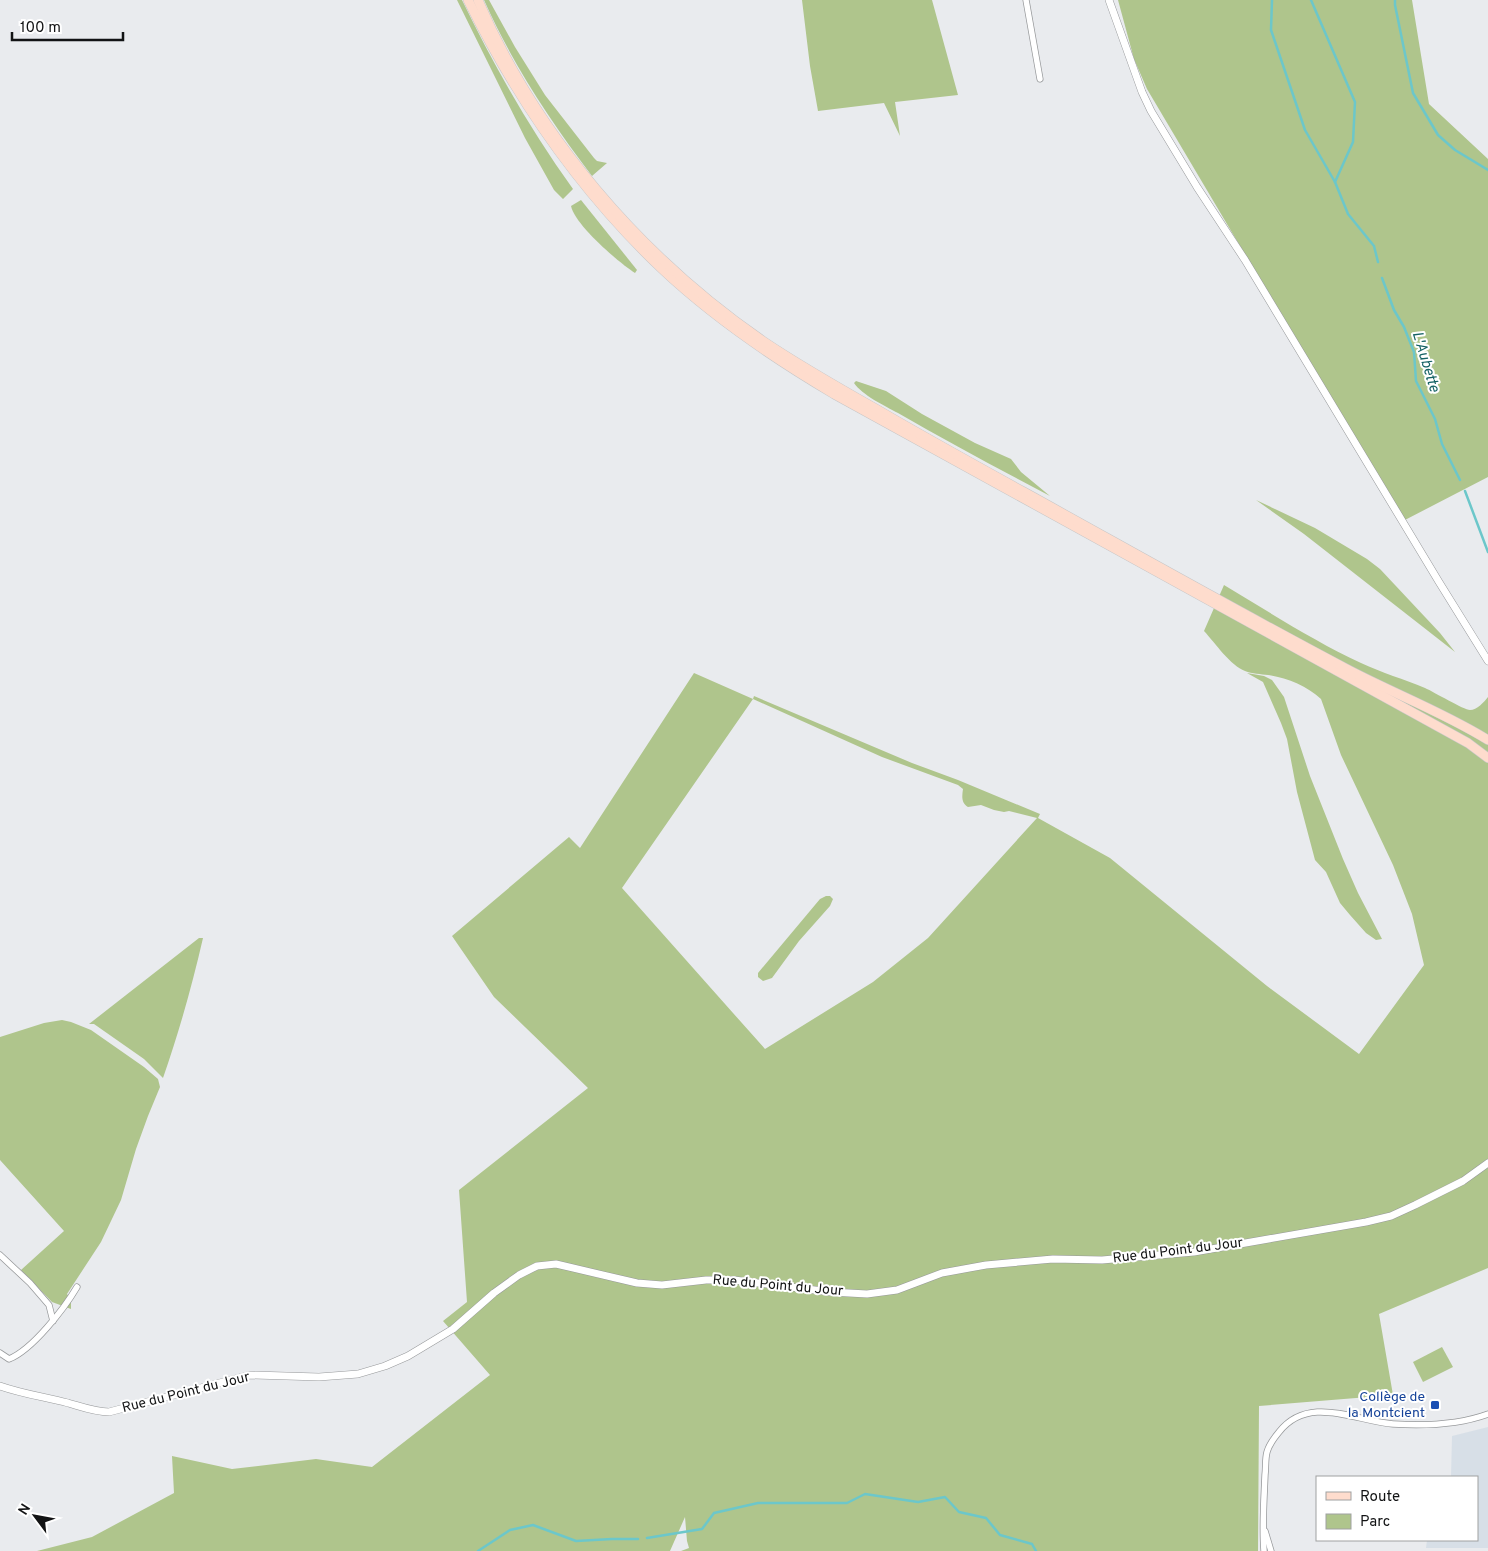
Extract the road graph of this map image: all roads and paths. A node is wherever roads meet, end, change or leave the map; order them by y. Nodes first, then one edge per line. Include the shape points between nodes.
1 (468, 0) edge
2 (478, 0) edge
3 (1026, 0) edge
4 (1109, 0) edge
5 (1040, 79) dead end
6 (1488, 660) edge
7 (1486, 737) edge
8 (1468, 743) junction
9 (1488, 752) edge
10 (1488, 758) edge
11 (1488, 1163) edge
12 (0, 1255) edge
13 (77, 1287) dead end
14 (53, 1322) junction
15 (0, 1353) edge
16 (0, 1386) edge
17 (1488, 1414) edge
18 (1263, 1527) junction
19 (1264, 1551) edge
20 (1271, 1551) edge

1 - 8 main road via 515,88 582,182 662,269 726,322 834,394
2 - 7 main road via 520,80 583,173 662,258 748,330 808,371 1340,666
3 - 5 street
4 - 6 street via 1151,111
8 - 9 street
8 - 10 main road
11 - 16 street, Rue du Point du Jour via 1463,1181 1391,1216 1194,1252 986,1265 942,1273 897,1290 867,1294 734,1280 662,1285 637,1283 556,1264 537,1266 494,1293 434,1342 385,1366 358,1374 319,1377 250,1375 110,1412 96,1412
12 - 14 street via 30,1282 49,1305
13 - 14 street
14 - 15 street via 18,1355 9,1359
17 - 18 street via 1462,1421 1417,1425 1391,1424 1325,1411 1310,1412 1290,1421 1272,1440 1267,1451
18 - 19 street
18 - 20 street

